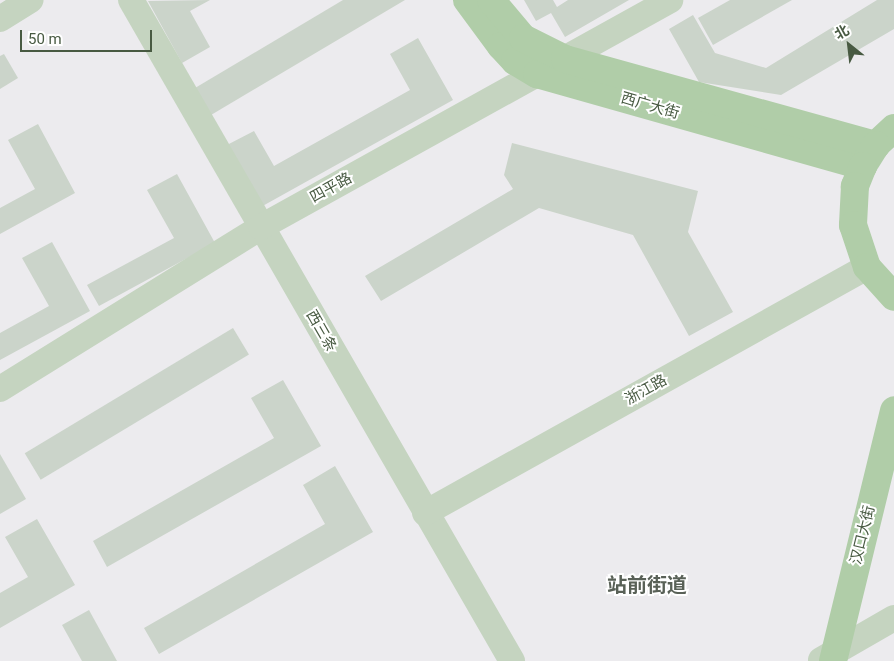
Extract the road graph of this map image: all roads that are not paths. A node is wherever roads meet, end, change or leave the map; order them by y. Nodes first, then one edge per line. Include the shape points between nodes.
1 (31, 0) edge
2 (132, 0) edge
3 (466, 0) edge
4 (491, 0) edge
5 (670, 0) edge
6 (0, 19) edge
7 (565, 59) junction
8 (537, 74) junction
9 (878, 146) edge
10 (261, 227) junction
11 (867, 267) junction
12 (894, 297) edge
13 (0, 389) edge
14 (894, 410) edge
15 (425, 513) junction
16 (894, 618) edge
17 (829, 658) edge
18 (512, 661) edge

1 - 6 street
2 - 10 street, 西三条
3 - 8 main road, 西广大街 via 515,61
4 - 7 main road via 523,38
5 - 7 street, 四平路
7 - 8 street, 四平路
7 - 9 main road
8 - 9 main road, 西广大街
8 - 10 street, 四平路
9 - 11 main road via 855,186 853,226
10 - 13 street, 四平路
10 - 15 street, 西三条
11 - 12 main road
11 - 15 street, 浙江路
14 - 17 main road, 汉口大街
15 - 18 street, 西三条
16 - 17 street

